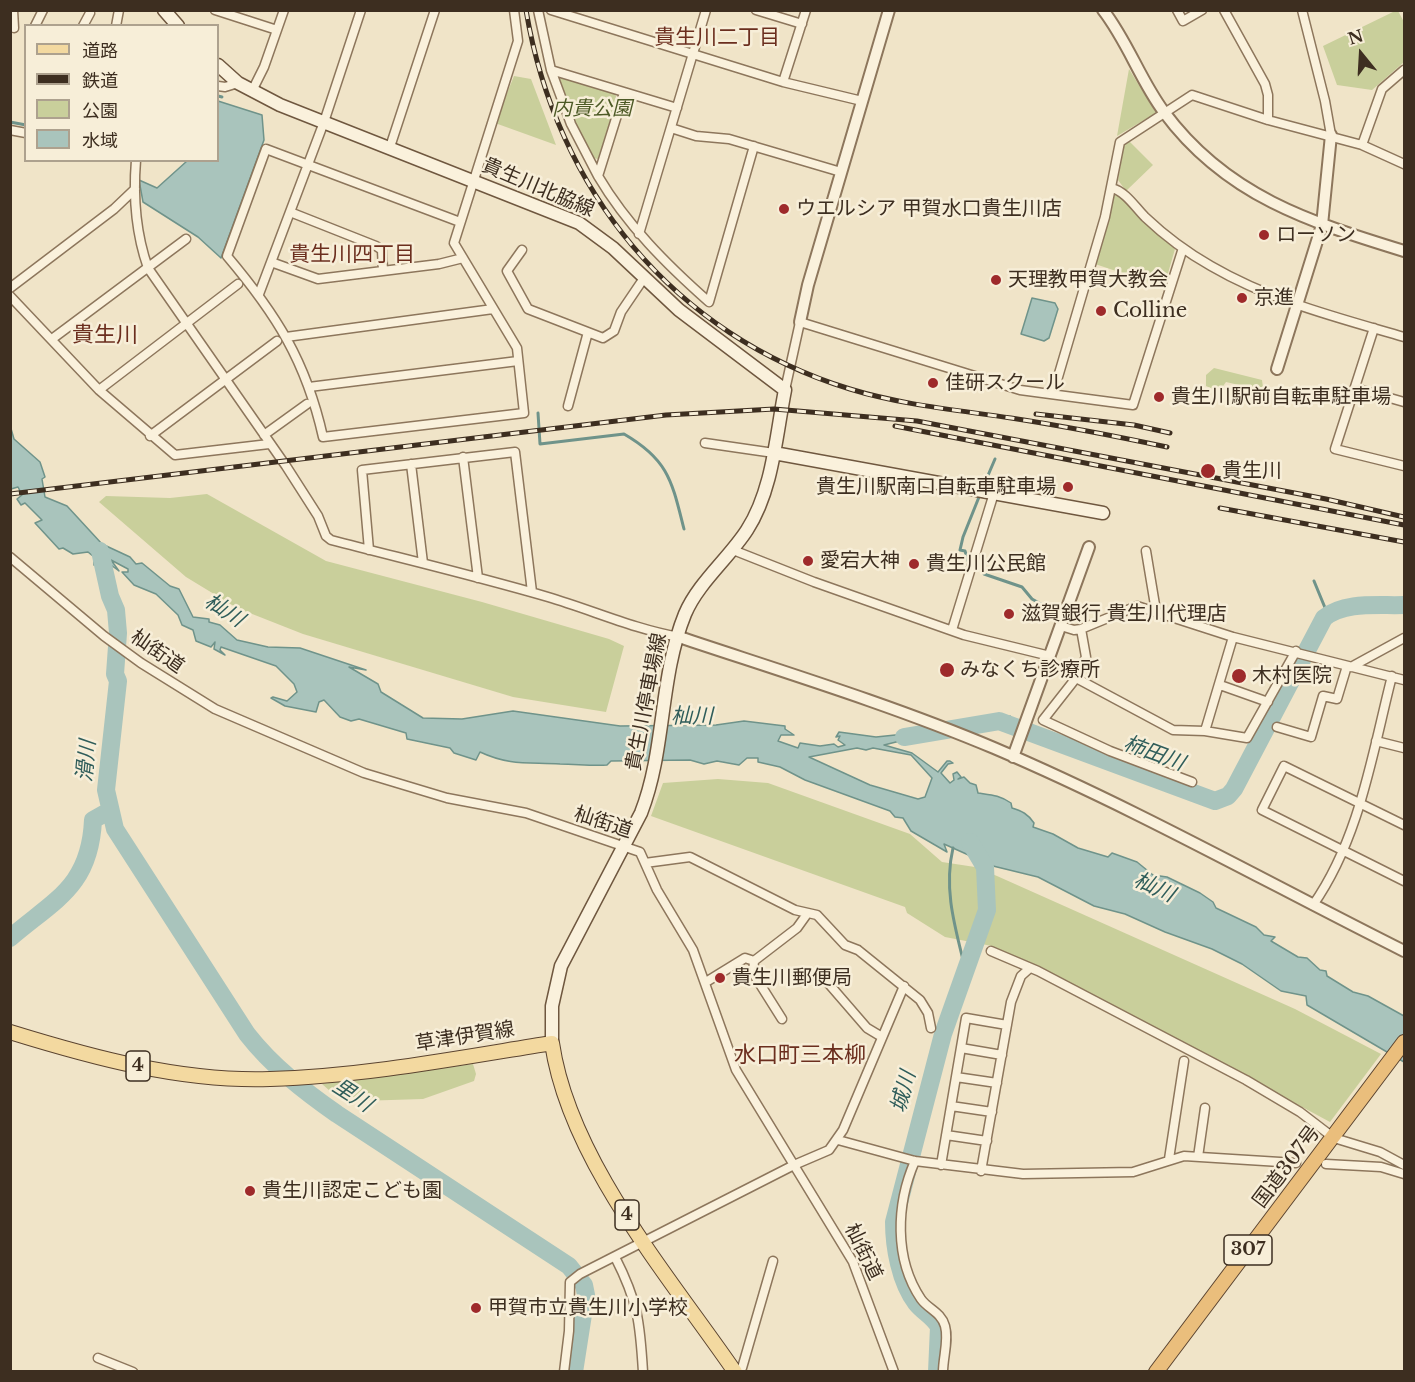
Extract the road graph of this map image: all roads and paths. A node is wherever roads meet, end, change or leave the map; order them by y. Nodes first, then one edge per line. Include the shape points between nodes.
1 (13, 10) edge
2 (43, 10) edge
3 (164, 10) edge
4 (215, 10) edge
5 (284, 10) edge
6 (361, 10) edge
7 (435, 10) edge
8 (514, 10) edge
9 (538, 10) edge
10 (551, 10) edge
11 (706, 10) edge
12 (756, 10) edge
13 (806, 10) edge
14 (889, 10) edge
15 (1103, 10) edge
16 (1177, 10) edge
17 (1202, 10) edge
18 (1224, 10) edge
19 (1305, 12) edge
20 (90, 13) dead end
21 (36, 24) edge
22 (84, 24) edge
23 (176, 24) edge
24 (802, 24) junction
25 (12, 28) edge
26 (277, 30) junction
27 (694, 55) junction
28 (219, 65) edge
29 (551, 70) junction
30 (1404, 70) edge
31 (783, 82) junction
32 (238, 83) junction
33 (219, 86) edge
34 (252, 91) junction
35 (624, 93) junction
36 (862, 101) junction
37 (677, 108) junction
38 (1164, 113) junction
39 (1268, 120) junction
40 (324, 122) junction
41 (670, 128) junction
42 (1331, 135) junction
43 (1362, 145) junction
44 (754, 146) junction
45 (390, 147) junction
46 (135, 162) edge
47 (1404, 164) edge
48 (308, 165) junction
49 (841, 172) junction
50 (598, 176) junction
51 (472, 181) junction
52 (1112, 188) junction
53 (135, 189) junction
54 (290, 212) junction
55 (460, 222) junction
56 (1322, 225) junction
57 (639, 234) junction
58 (186, 239) dead end
59 (1183, 248) junction
60 (522, 250) dead end
61 (1404, 251) edge
62 (463, 258) junction
63 (271, 262) junction
64 (148, 268) junction
65 (383, 271) junction
66 (644, 278) junction
67 (238, 284) dead end
68 (10, 288) edge
69 (259, 294) junction
70 (10, 296) edge
71 (1297, 304) junction
72 (493, 309) junction
73 (800, 321) junction
74 (186, 324) junction
75 (1374, 328) junction
76 (588, 332) junction
77 (286, 337) junction
78 (1404, 337) edge
79 (52, 339) junction
80 (277, 341) dead end
81 (518, 361) junction
82 (1277, 369) dead end
83 (225, 380) junction
84 (309, 387) junction
85 (1355, 388) junction
86 (99, 390) junction
87 (785, 390) junction
88 (1053, 394) junction
89 (1404, 402) edge
90 (307, 404) dead end
91 (568, 406) dead end
92 (264, 435) junction
93 (150, 436) junction
94 (705, 443) dead end
95 (269, 444) junction
96 (774, 453) junction
97 (463, 458) junction
98 (411, 464) junction
99 (1404, 465) edge
100 (994, 493) junction
101 (1103, 513) dead end
102 (1089, 547) dead end
103 (369, 550) junction
104 (733, 550) junction
105 (1146, 551) dead end
106 (10, 557) edge
107 (423, 563) junction
108 (478, 578) junction
109 (532, 592) junction
110 (1156, 611) junction
111 (1061, 626) junction
112 (1081, 628) junction
113 (952, 630) junction
114 (1233, 637) junction
115 (1404, 638) edge
116 (677, 643) junction
117 (1303, 653) junction
118 (1050, 656) junction
119 (1349, 666) junction
120 (1392, 676) junction
121 (1076, 678) junction
122 (1404, 680) edge
123 (1220, 685) junction
124 (1268, 702) junction
125 (1277, 727) dead end
126 (1205, 731) junction
127 (1376, 741) junction
128 (1404, 748) edge
129 (1013, 757) junction
130 (1192, 782) dead end
131 (1360, 802) junction
132 (1404, 825) edge
133 (624, 847) junction
134 (1344, 851) junction
135 (645, 864) junction
136 (1404, 881) edge
137 (1312, 905) junction
138 (807, 914) junction
139 (991, 951) dead end
140 (1404, 951) edge
141 (754, 961) junction
142 (1030, 968) junction
143 (822, 976) dead end
144 (706, 982) junction
145 (904, 986) junction
146 (782, 1019) dead end
147 (1007, 1025) junction
148 (931, 1028) dead end
149 (10, 1032) edge
150 (882, 1037) junction
151 (1404, 1042) edge
152 (552, 1043) junction
153 (961, 1048) junction
154 (1002, 1055) junction
155 (1184, 1061) dead end
156 (956, 1077) junction
157 (997, 1083) junction
158 (951, 1106) junction
159 (1205, 1108) dead end
160 (992, 1112) junction
161 (1337, 1133) junction
162 (946, 1135) junction
163 (838, 1140) junction
164 (987, 1141) junction
165 (1198, 1157) junction
166 (1169, 1159) junction
167 (911, 1161) junction
168 (1296, 1163) dead end
169 (1326, 1164) dead end
170 (794, 1165) junction
171 (941, 1165) junction
172 (1404, 1169) edge
173 (981, 1171) junction
174 (645, 1242) junction
175 (615, 1257) junction
176 (773, 1261) dead end
177 (98, 1358) dead end
178 (133, 1371) edge
179 (564, 1371) edge
180 (643, 1371) edge
181 (736, 1371) edge
182 (894, 1371) edge
183 (943, 1371) edge
184 (1156, 1371) edge

1 - 25 street
2 - 21 street
3 - 23 main road
4 - 26 street
5 - 26 street
6 - 40 street
7 - 45 street
8 - 51 street via 518,41
9 - 29 street
10 - 27 street
11 - 27 street
12 - 24 street
13 - 24 street
14 - 36 street
15 - 38 street
16 - 17 street via 1183,21
18 - 39 street via 1265,84
19 - 42 street
20 - 22 street
24 - 31 street
26 - 34 street
27 - 31 street
27 - 37 street
28 - 32 main road, 貴生川北脇線
29 - 35 street
29 - 50 street via 571,124
30 - 43 street via 1382,89
31 - 36 street
32 - 33 street
32 - 34 main road, 貴生川北脇線
34 - 40 main road, 貴生川北脇線
35 - 37 street
35 - 50 street
36 - 49 street
37 - 41 street
38 - 39 street via 1192,95
38 - 52 street via 1120,142
38 - 56 street via 1223,172 1264,198
39 - 42 street
40 - 45 main road, 貴生川北脇線
40 - 48 street
41 - 44 street
41 - 57 street
42 - 43 street
42 - 56 street
43 - 47 street
44 - 49 street
44 - 57 street via 709,302
45 - 51 main road, 貴生川北脇線
46 - 53 street
48 - 54 street
48 - 55 street
48 - 69 street via 266,149 227,256
49 - 73 street
50 - 57 street
51 - 55 street
51 - 66 main road, 貴生川北脇線 via 579,223
52 - 59 street via 1120,190
52 - 88 street
53 - 64 street via 139,241
53 - 68 street
54 - 63 street
54 - 65 street via 376,246 382,250
55 - 62 street via 454,243
56 - 61 street
56 - 71 street
58 - 64 street
59 - 71 street via 1229,276
59 - 88 street via 1133,405
60 - 76 street via 507,271 528,309
62 - 65 street
62 - 72 street
63 - 65 street via 318,279
63 - 69 street
64 - 74 street
64 - 79 street
66 - 76 street via 621,312 614,331 603,338
66 - 87 main road, 貴生川北脇線 via 679,310
67 - 74 street
69 - 77 street
70 - 79 street
71 - 75 street
71 - 82 street
72 - 77 street
72 - 81 street via 517,348
73 - 87 street
73 - 88 street via 1009,387
74 - 83 street
74 - 86 street
75 - 78 street
75 - 85 street
76 - 91 street
77 - 84 street
79 - 86 street
80 - 83 street
81 - 84 street
81 - 84 street via 524,413 322,436
83 - 92 street
83 - 93 street
85 - 89 street
85 - 99 street via 1335,449
86 - 93 street
87 - 96 main road
90 - 92 street
92 - 95 street
93 - 95 street via 175,455
94 - 96 street
95 - 103 street via 318,516 326,536
96 - 100 main road
96 - 104 main road, 貴生川停車場線 via 759,507
97 - 98 street
97 - 108 street
97 - 109 street via 515,452
98 - 103 street via 362,470
98 - 107 street
100 - 101 main road
100 - 113 street
102 - 111 street
103 - 107 street
104 - 113 street
104 - 116 main road, 貴生川停車場線 via 686,612
105 - 110 street
106 - 133 street, 杣街道 via 104,636 215,709 364,773 447,798 526,813
107 - 108 street
108 - 109 street
109 - 116 street
110 - 112 street via 1137,606
110 - 114 street
111 - 112 street
111 - 118 street
112 - 121 street via 1086,657
113 - 118 street
114 - 117 street
114 - 123 street
115 - 119 street
116 - 129 street via 916,717
116 - 133 main road, 貴生川停車場線 via 667,683 656,768
117 - 119 street
117 - 124 street
118 - 129 street
119 - 120 street
119 - 125 street via 1337,699 1323,696 1311,737
120 - 122 street
120 - 127 street
121 - 126 street via 1173,730
121 - 130 street via 1043,720
123 - 124 street
123 - 126 street
124 - 126 street via 1247,738
127 - 128 street
127 - 131 street
129 - 137 street via 1226,859
131 - 132 street
131 - 134 street
131 - 134 street via 1284,766 1262,810
133 - 135 street, 杣街道 via 640,852
133 - 152 main road, 貴生川停車場線 via 561,966 552,1006
134 - 136 street
134 - 137 street
135 - 138 street via 690,857
135 - 144 street, 杣街道
137 - 140 street
138 - 141 street via 796,928
138 - 145 street via 822,918 845,945 858,950
139 - 142 street
141 - 144 street via 744,958
141 - 146 street via 753,973
142 - 147 street via 1014,991
142 - 161 street via 1246,1080
143 - 150 street via 867,1028
144 - 170 street, 杣街道 via 729,1056
145 - 148 street via 924,1005
145 - 150 street
147 - 153 street via 966,1018
147 - 154 street
149 - 152 main road, 草津伊賀線 / 4 via 103,1059 159,1070 268,1079 426,1063
150 - 163 street
151 - 161 highway, 国道307号 / 307
152 - 174 main road, 4 via 566,1104 592,1162
153 - 154 street
153 - 156 street
154 - 157 street
155 - 166 street
156 - 157 street
156 - 158 street
157 - 160 street
158 - 160 street
158 - 162 street
159 - 165 street
160 - 164 street
161 - 172 street via 1380,1152
161 - 184 highway, 国道307号 / 307
162 - 164 street
162 - 171 street
163 - 167 street
163 - 170 street via 828,1150
164 - 173 street
165 - 166 street
165 - 168 street
166 - 173 street via 1133,1172
167 - 171 street
167 - 183 street via 900,1221 902,1248 921,1298 945,1325
169 - 172 street
170 - 174 street
170 - 182 street, 杣街道 via 853,1262
171 - 173 street
174 - 175 street
174 - 181 main road, 4
175 - 179 street via 576,1277
175 - 180 street via 638,1310
176 - 181 street via 742,1368
177 - 178 street

